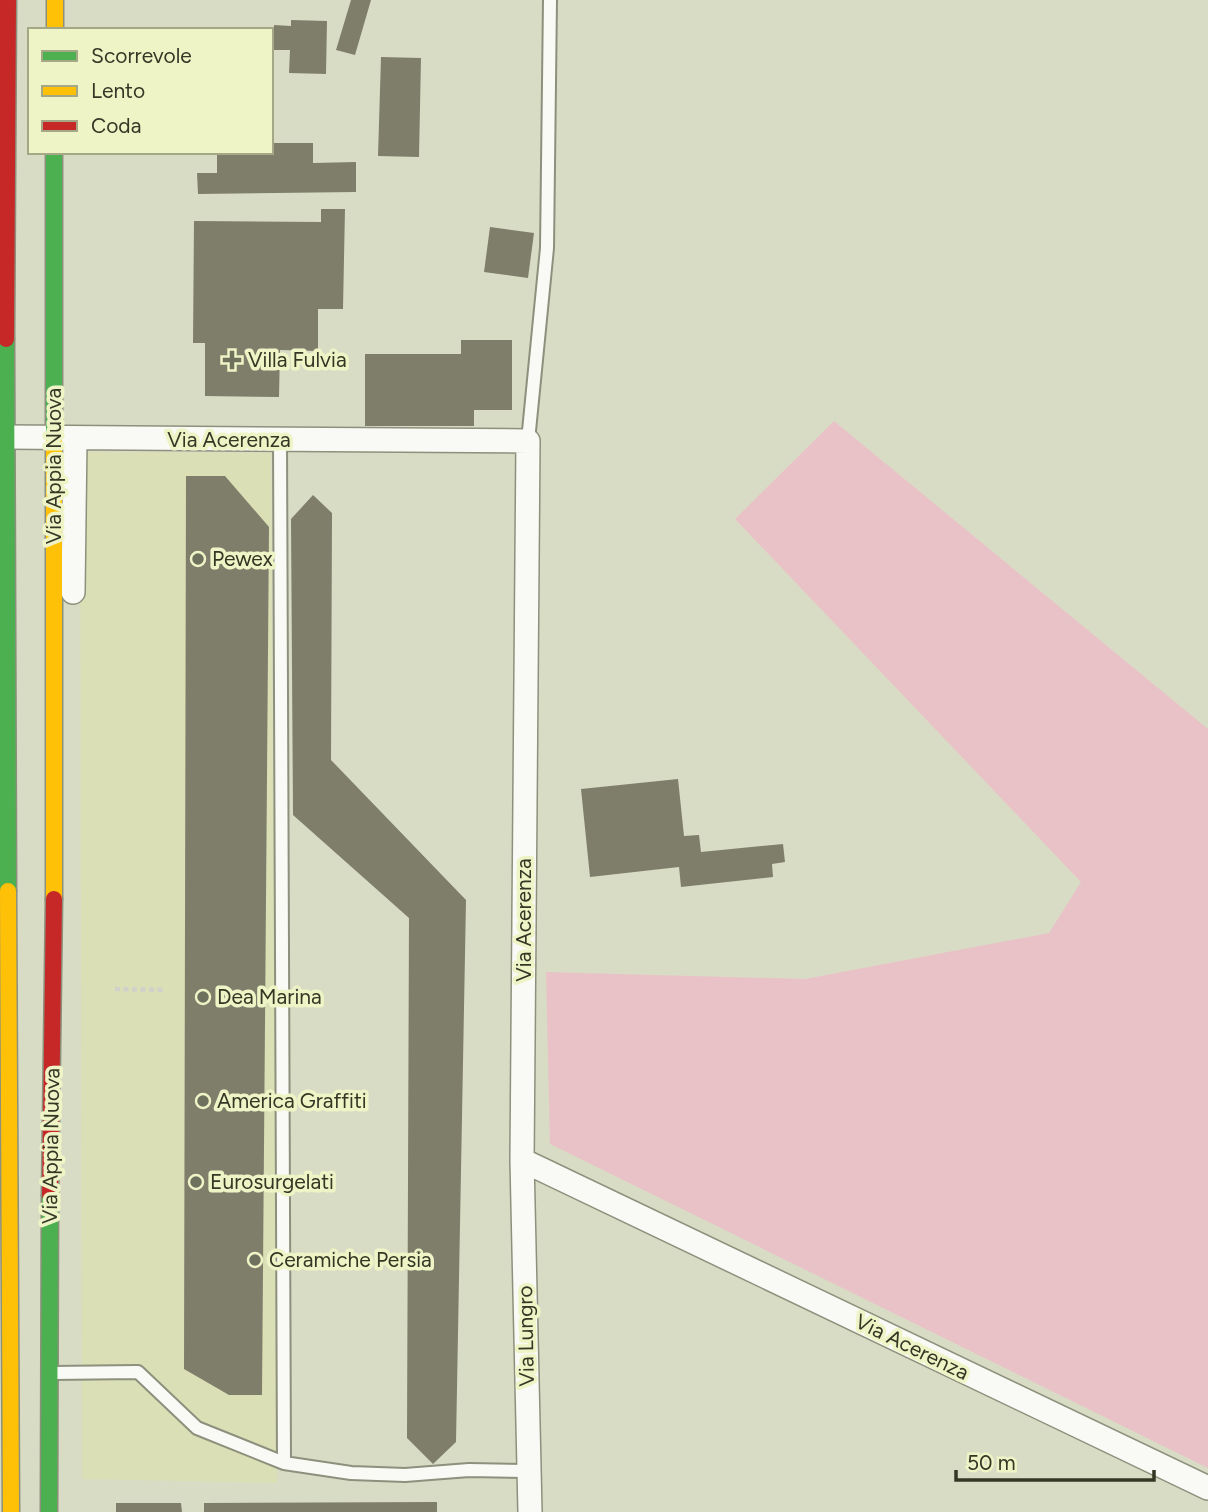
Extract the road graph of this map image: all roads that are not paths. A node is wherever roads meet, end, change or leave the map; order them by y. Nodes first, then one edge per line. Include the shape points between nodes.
1 (8, 0) edge
2 (55, 0) edge
3 (550, 0) edge
4 (54, 28) edge
5 (54, 154) edge
6 (6, 437) junction
7 (64, 438) junction
8 (280, 440) junction
9 (528, 441) junction
10 (4, 658) edge
11 (55, 780) joint
12 (4, 1122) edge
13 (522, 1160) junction
14 (6, 1366) edge
15 (48, 1373) junction
16 (284, 1464) junction
17 (529, 1471) junction
18 (1208, 1488) edge
19 (11, 1512) edge
20 (49, 1512) edge
21 (530, 1512) edge

1 - 6 main road, Via Appia Nuova
2 - 4 main road
3 - 9 lane via 547,248
5 - 7 main road, Via Appia Nuova
6 - 7 street, Via Acerenza
6 - 10 main road, Via Appia Nuova
7 - 8 street, Via Acerenza
7 - 11 street, Via Appia Nuova via 72,664
8 - 9 street, Via Acerenza
8 - 16 lane
9 - 13 street, Via Acerenza
10 - 12 main road, Via Appia Nuova
11 - 15 main road, Via Appia Nuova
12 - 14 main road, Via Appia Nuova
13 - 17 street, Via Lungro
13 - 18 street, Via Acerenza
14 - 19 main road, Via Appia Nuova
15 - 16 lane via 138,1372 197,1427
15 - 20 main road, Via Appia Nuova
16 - 17 lane via 405,1475
17 - 21 street, Via Lungro

